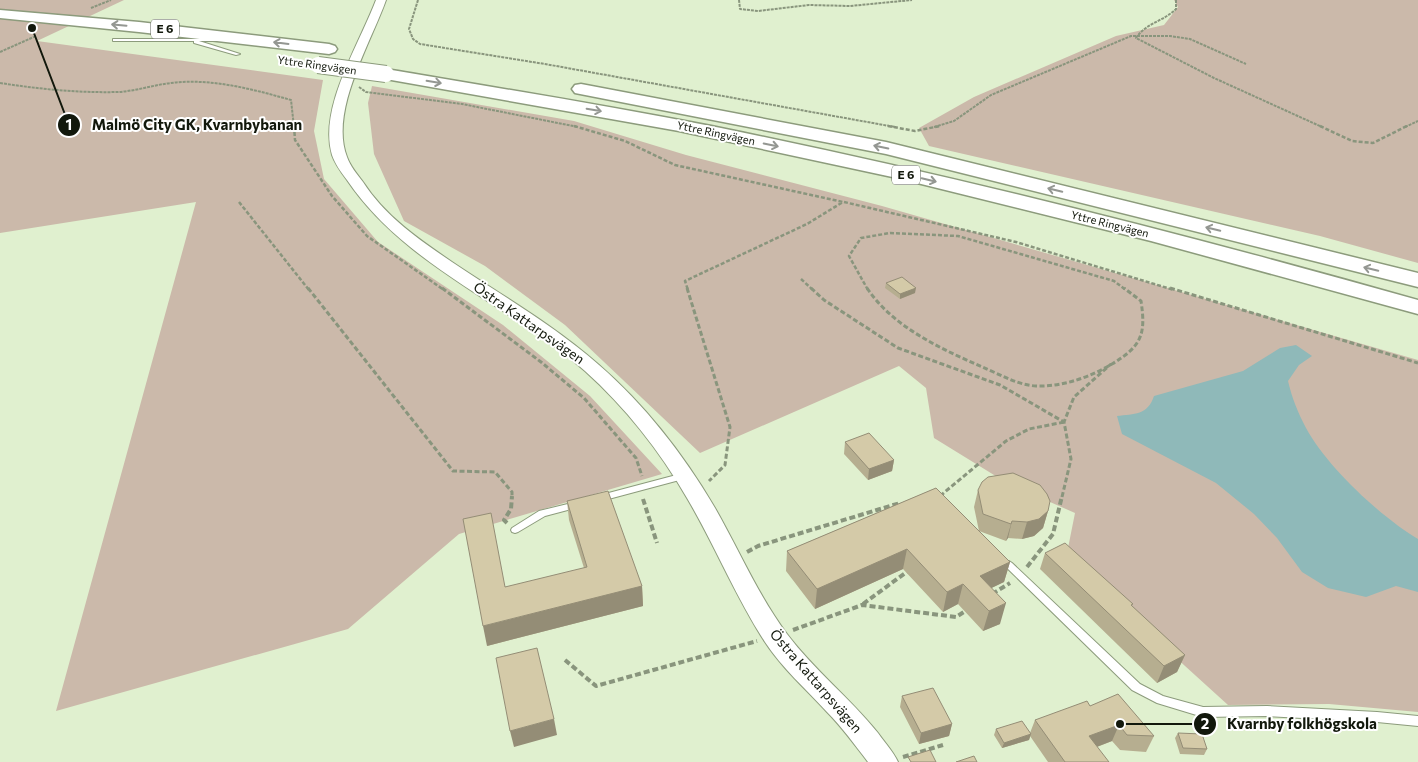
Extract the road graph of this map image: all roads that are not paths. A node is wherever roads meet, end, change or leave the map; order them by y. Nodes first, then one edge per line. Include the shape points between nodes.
1 (381, 0) edge
2 (0, 14) edge
3 (139, 26) junction
4 (0, 27) edge
5 (115, 40) junction
6 (187, 40) junction
7 (260, 40) junction
8 (238, 54) junction
9 (256, 56) dead end
10 (376, 56) dead end
11 (300, 62) dead end
12 (391, 66) junction
13 (1418, 280) edge
14 (1418, 307) edge
15 (690, 485) junction
16 (515, 530) road end
17 (1009, 565) edge
18 (1418, 721) edge
19 (890, 761) edge

1 - 15 street, Östra Kattarpsvägen via 336,118 337,150 344,166 370,204 399,232 544,331 593,369 648,426
3 -> 2 highway, Yttre Ringvägen / E 6
3 - 6 lane
3 - 7 highway, Yttre Ringvägen / E 6
4 - 5 highway, E 6
5 - 6 lane
5 - 8 highway, E 6
6 - 7 lane
6 - 8 lane
10 -> 7 highway, Yttre Ringvägen / E 6
8 - 9 highway, E 6
11 - 12 highway, Yttre Ringvägen / E 6, bridge
13 -> 12 highway, Yttre Ringvägen / E 6 via 886,148 624,96
12 -> 14 highway, Yttre Ringvägen / E 6 via 855,163 1142,232
15 - 16 lane via 641,488 542,513
15 - 19 street, Östra Kattarpsvägen via 775,636 822,691
17 - 18 lane via 1136,687 1161,700 1203,712 1267,711

